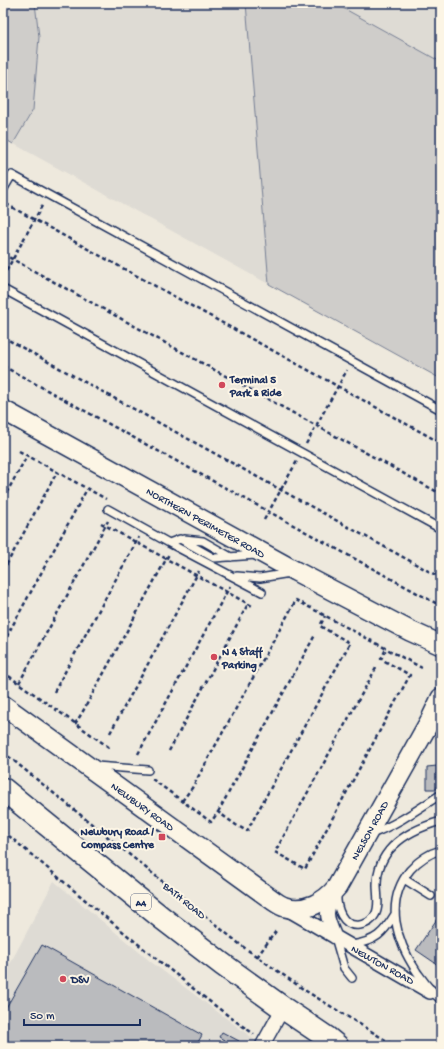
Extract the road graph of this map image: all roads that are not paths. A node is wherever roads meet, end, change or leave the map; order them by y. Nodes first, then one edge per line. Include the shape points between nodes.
1 (3, 190) edge
2 (3, 289) edge
3 (3, 410) edge
4 (441, 410) edge
5 (108, 509) dead end
6 (441, 530) edge
7 (169, 543) junction
8 (266, 555) junction
9 (295, 571) junction
10 (229, 574) junction
11 (262, 592) dead end
12 (410, 632) junction
13 (441, 645) edge
14 (441, 660) edge
15 (441, 698) edge
16 (3, 705) edge
17 (435, 717) edge
18 (88, 766) junction
19 (147, 772) road end
20 (3, 790) edge
21 (441, 798) edge
22 (441, 821) edge
23 (367, 835) junction
24 (441, 850) edge
25 (404, 879) junction
26 (338, 887) junction
27 (431, 896) dead end
28 (284, 907) junction
29 (395, 914) junction
30 (335, 937) junction
31 (350, 946) junction
32 (352, 978) dead end
33 (430, 992) junction
34 (441, 1000) edge
35 (283, 1008) junction
36 (263, 1043) edge
37 (328, 1043) edge
38 (347, 1046) edge

1 - 4 lane via 12,175
2 - 6 lane
3 - 8 street, NORTHERN PERIMETER ROAD
5 - 7 lane
7 - 8 lane via 180,539 203,541 231,557
7 - 10 lane
8 - 9 street, NORTHERN PERIMETER ROAD
9 - 10 lane via 260,578
9 - 12 street, NORTHERN PERIMETER ROAD
10 - 11 lane
12 - 13 street
12 - 14 street via 431,648
15 - 17 street, NELSON ROAD
16 - 18 street, NEWBURY ROAD
17 - 23 street, NELSON ROAD
18 - 19 lane
18 - 28 street, NEWBURY ROAD
20 - 35 highway, A4 via 162,918
21 - 23 lane via 440,794 406,818
22 - 26 lane via 412,832 391,847 382,859 377,872 377,911 368,923 356,926 343,918 338,909
23 - 26 street, NELSON ROAD
24 - 25 lane via 413,866
25 - 27 lane
25 - 29 lane via 399,887
26 - 28 street, NELSON ROAD via 318,904 301,908
26 - 30 street via 326,914
28 - 30 street, NEWTON ROAD
29 - 31 lane via 380,934 369,942
29 - 33 lane via 400,941
30 - 31 street, NEWTON ROAD
30 - 32 lane via 344,968
31 - 33 street, NEWTON ROAD
33 - 34 lane
35 - 36 street
35 - 37 highway, A4
37 - 38 highway, A4

